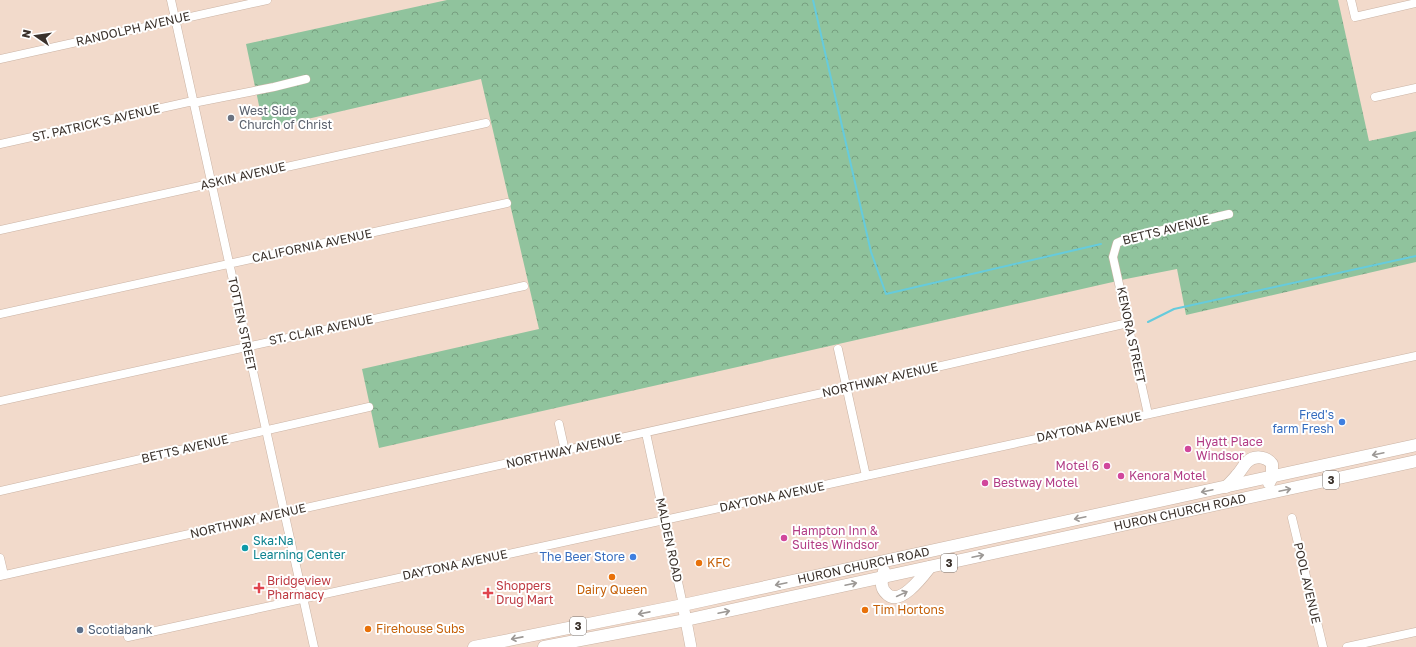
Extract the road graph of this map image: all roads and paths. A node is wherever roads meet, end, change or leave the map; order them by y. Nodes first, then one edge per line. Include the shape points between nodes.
1 (171, 0) edge
2 (267, 0) edge
3 (1351, 0) edge
4 (1416, 3) edge
5 (175, 20) junction
6 (0, 59) edge
7 (306, 79) dead end
8 (1416, 88) edge
9 (1376, 97) dead end
10 (193, 102) junction
11 (486, 122) dead end
12 (0, 144) edge
13 (211, 183) junction
14 (506, 203) dead end
15 (1229, 214) dead end
16 (0, 230) edge
17 (1113, 257) joint
18 (229, 264) junction
19 (524, 286) dead end
20 (0, 314) edge
21 (1128, 323) junction
22 (247, 347) junction
23 (838, 349) dead end
24 (1416, 356) edge
25 (847, 388) junction
26 (0, 401) edge
27 (369, 407) dead end
28 (1148, 414) junction
29 (559, 424) dead end
30 (266, 431) junction
31 (646, 433) junction
32 (1416, 445) edge
33 (565, 451) junction
34 (1416, 461) edge
35 (866, 476) junction
36 (1272, 477) junction
37 (1226, 487) junction
38 (0, 491) edge
39 (1247, 498) junction
40 (284, 514) junction
41 (1292, 518) dead end
42 (665, 520) junction
43 (0, 558) edge
44 (887, 560) junction
45 (930, 567) junction
46 (2, 575) edge
47 (883, 577) junction
48 (303, 598) junction
49 (683, 605) junction
50 (686, 620) junction
51 (1416, 632) edge
52 (128, 637) dead end
53 (314, 647) edge
54 (474, 647) edge
55 (544, 647) edge
56 (691, 647) edge
57 (1323, 647) edge
58 (1347, 647) edge

1 - 5 street, TOTTEN STREET
2 - 5 street, RANDOLPH AVENUE
3 - 4 street via 1355,17
5 - 6 street, RANDOLPH AVENUE
5 - 10 street, TOTTEN STREET
7 - 10 street, ST. PATRICK'S AVENUE
8 - 9 street
10 - 12 street, ST. PATRICK'S AVENUE
10 - 13 street, TOTTEN STREET
11 - 13 street, ASKIN AVENUE
13 - 16 street, ASKIN AVENUE
13 - 18 street, TOTTEN STREET
14 - 18 street, CALIFORNIA AVENUE
15 - 17 street, BETTS AVENUE via 1126,239 1117,243
17 - 21 street, KENORA STREET
18 - 20 street, CALIFORNIA AVENUE
18 - 22 street, TOTTEN STREET
19 - 22 street, ST. CLAIR AVENUE
21 - 25 street, NORTHWAY AVENUE
21 - 28 street, KENORA STREET
22 - 26 street, ST. CLAIR AVENUE
22 - 30 street, TOTTEN STREET
23 - 25 street
24 - 28 street, DAYTONA AVENUE
25 - 31 street, NORTHWAY AVENUE
25 - 35 street
27 - 30 street, BETTS AVENUE
28 - 35 street, DAYTONA AVENUE
29 - 33 street
30 - 38 street, BETTS AVENUE
30 - 40 street, TOTTEN STREET
31 - 33 street, NORTHWAY AVENUE
31 - 42 street, MALDEN ROAD
32 -> 36 highway, HURON CHURCH ROAD / 3
33 - 40 street, NORTHWAY AVENUE
39 -> 34 highway, HURON CHURCH ROAD / 3
35 - 42 street, DAYTONA AVENUE
36 - 37 highway, HURON CHURCH ROAD / 3
36 - 37 highway via 1273,468 1270,461 1262,457 1256,458 1248,461
36 - 39 highway via 1263,490
37 -> 44 highway, HURON CHURCH ROAD / 3
45 -> 39 highway, HURON CHURCH ROAD / 3
40 - 46 street, NORTHWAY AVENUE
40 - 48 street, TOTTEN STREET
41 - 57 street, POOL AVENUE
42 - 48 street, DAYTONA AVENUE
42 - 49 street, MALDEN ROAD
43 - 46 street
44 - 47 highway
44 -> 49 highway, HURON CHURCH ROAD / 3
45 - 47 highway, HURON CHURCH ROAD / 3
47 -> 45 highway via 883,591 888,596 895,597 906,594
50 -> 47 highway, HURON CHURCH ROAD / 3
48 - 52 street, DAYTONA AVENUE
48 - 53 street, TOTTEN STREET
49 - 50 main road, MALDEN ROAD
49 -> 54 highway, HURON CHURCH ROAD / 3
50 - 55 highway, HURON CHURCH ROAD / 3
50 - 56 main road, MALDEN ROAD
51 - 58 street

